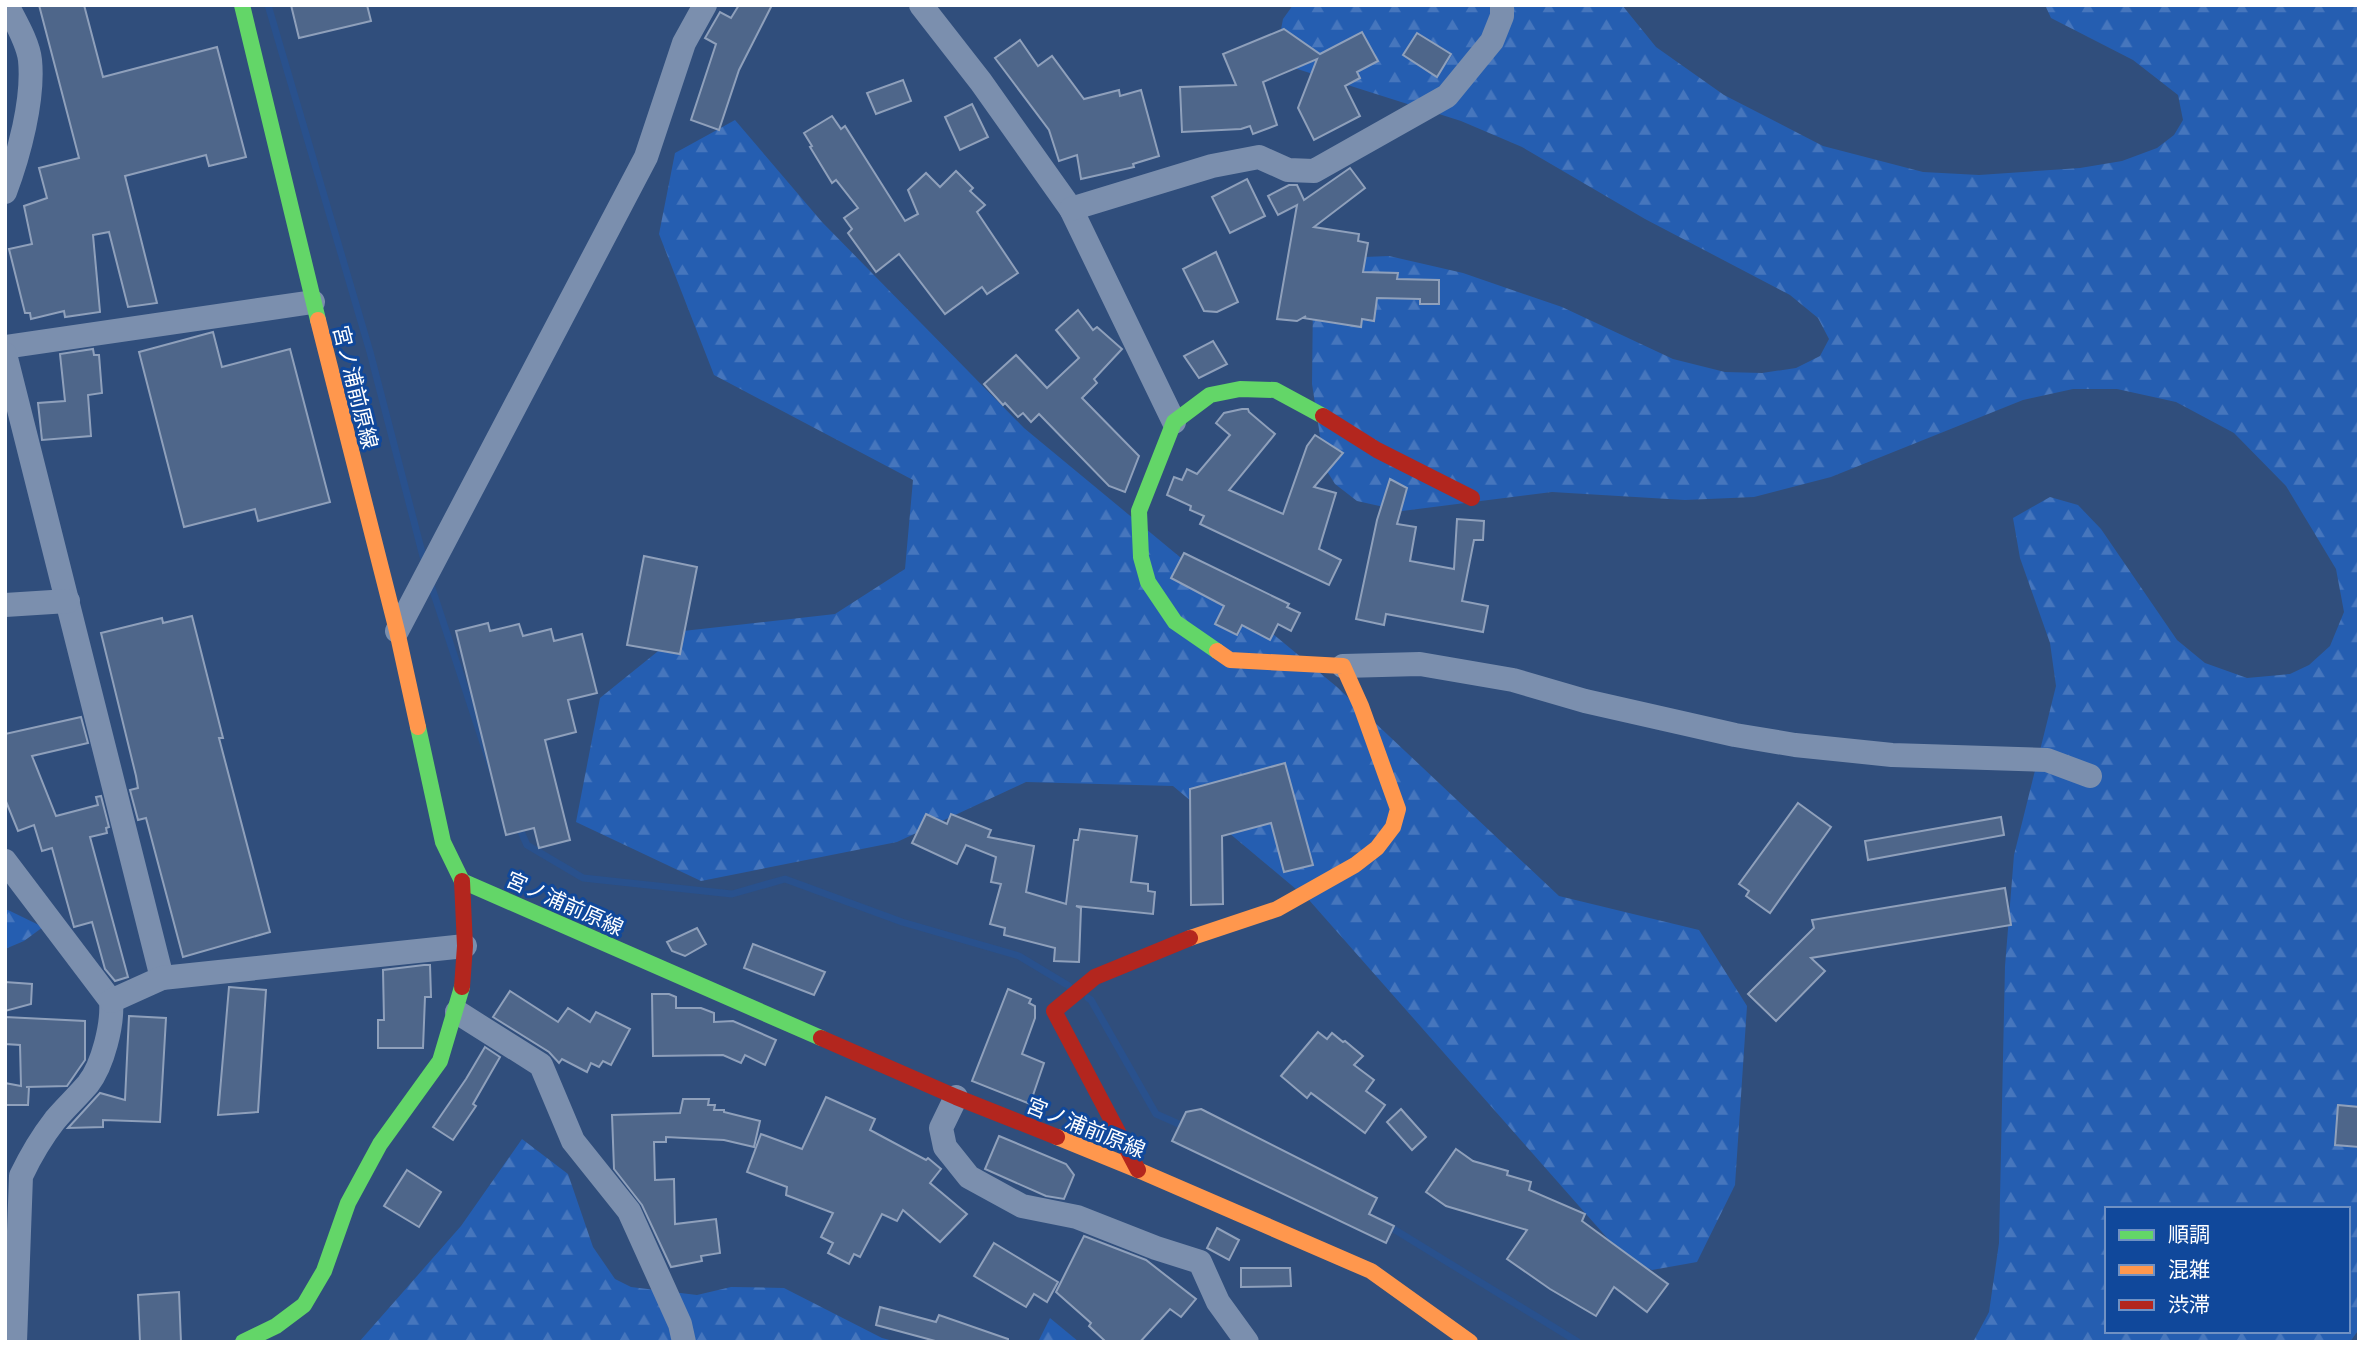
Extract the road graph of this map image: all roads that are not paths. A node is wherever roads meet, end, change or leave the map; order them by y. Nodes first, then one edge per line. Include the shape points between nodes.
1 (7, 5) edge
2 (242, 5) edge
3 (705, 5) edge
4 (921, 5) edge
5 (1502, 5) edge
6 (5, 192) edge
7 (1071, 209) junction
8 (313, 302) junction
9 (5, 347) edge
10 (5, 354) edge
11 (1174, 422) junction
12 (1472, 498) dead end
13 (68, 601) junction
14 (5, 605) edge
15 (397, 631) junction
16 (1343, 666) junction
17 (2090, 776) dead end
18 (5, 861) edge
19 (462, 881) junction
20 (465, 946) junction
21 (162, 978) junction
22 (111, 1001) junction
23 (457, 1012) junction
24 (956, 1097) junction
25 (1138, 1170) junction
26 (15, 1342) edge
27 (243, 1342) edge
28 (684, 1342) edge
29 (1247, 1342) edge
30 (1470, 1342) edge

1 - 6 street via 30,58 28,102
2 - 8 main road, 宮ノ浦前原線
3 - 15 street via 684,43 646,157
4 - 7 street
5 - 7 street via 1492,41 1447,96 1314,171 1288,170 1259,157 1212,166
7 - 11 street
8 - 9 street
8 - 15 main road, 宮ノ浦前原線
10 - 13 street
11 - 12 main road via 1210,395 1240,389 1275,390 1377,450
11 - 16 main road via 1139,511 1141,557 1149,582 1175,622 1230,660
13 - 14 street
13 - 21 street
15 - 19 main road, 宮ノ浦前原線 via 443,842
16 - 17 street via 1420,664 1513,680 1735,735 1892,755 2048,760
16 - 25 main road via 1398,809 1393,827 1377,848 1277,909 1204,932 1095,977 1054,1011
18 - 22 street
19 - 20 main road
19 - 24 main road, 宮ノ浦前原線
20 - 21 street
20 - 23 main road via 463,994
21 - 22 street
22 - 26 street via 112,1017 90,1081 54,1121 21,1177
23 - 27 main road via 439,1061 380,1143 348,1203 324,1271 304,1305
23 - 28 street via 541,1065 573,1142 629,1212
24 - 25 main road, 宮ノ浦前原線
24 - 29 street via 941,1128 945,1147 969,1177 1022,1206 1077,1217 1200,1262 1218,1302
25 - 30 main road, 宮ノ浦前原線 via 1371,1271

